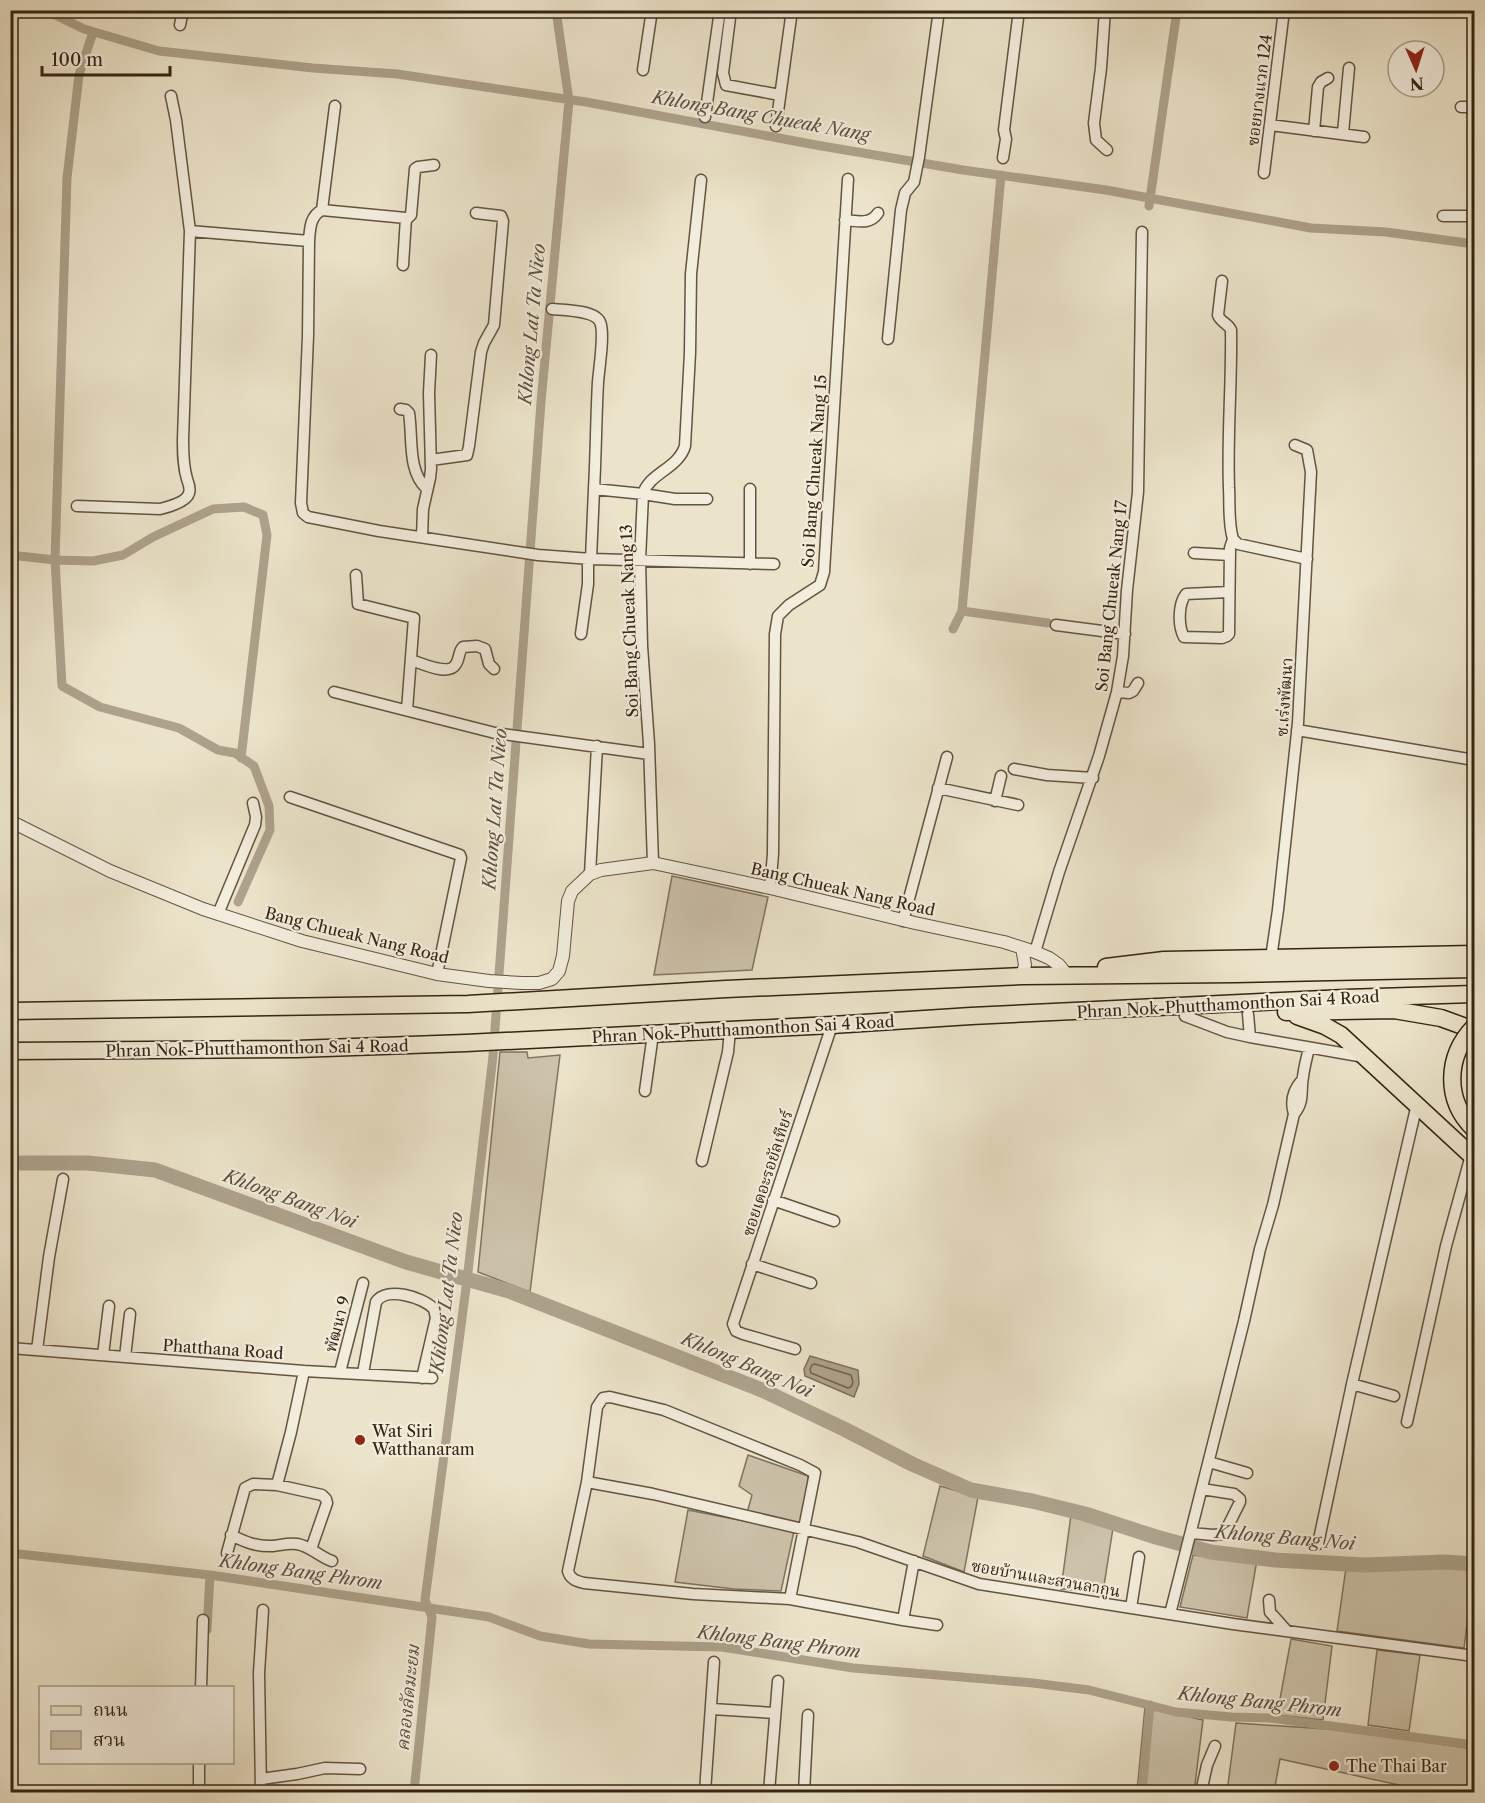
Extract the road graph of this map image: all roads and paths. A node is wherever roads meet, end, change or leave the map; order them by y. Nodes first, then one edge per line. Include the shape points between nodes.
1 (183, 10) edge
2 (652, 10) edge
3 (720, 10) edge
4 (731, 10) edge
5 (792, 10) edge
6 (939, 10) edge
7 (1019, 10) edge
8 (1105, 10) edge
9 (1284, 10) edge
10 (180, 25) dead end
11 (1349, 68) dead end
12 (643, 70) dead end
13 (1328, 78) dead end
14 (780, 94) junction
15 (171, 96) dead end
16 (335, 106) dead end
17 (1461, 107) dead end
18 (1474, 107) edge
19 (705, 117) dead end
20 (776, 126) dead end
21 (1270, 126) junction
22 (1314, 131) junction
23 (1343, 134) junction
24 (1364, 137) dead end
25 (1107, 150) dead end
26 (1003, 158) dead end
27 (434, 165) dead end
28 (1264, 173) dead end
29 (848, 179) dead end
30 (701, 180) dead end
31 (322, 210) junction
32 (476, 213) dead end
33 (878, 213) dead end
34 (1443, 216) dead end
35 (1474, 216) edge
36 (406, 218) junction
37 (845, 220) junction
38 (190, 231) junction
39 (1142, 232) dead end
40 (309, 242) junction
41 (402, 265) dead end
42 (1222, 281) dead end
43 (552, 309) dead end
44 (888, 339) dead end
45 (431, 355) dead end
46 (400, 409) dead end
47 (1295, 445) dead end
48 (431, 460) junction
49 (427, 489) junction
50 (594, 489) junction
51 (750, 489) dead end
52 (643, 494) junction
53 (707, 499) dead end
54 (77, 506) dead end
55 (422, 537) junction
56 (1233, 539) junction
57 (1194, 553) dead end
58 (1230, 555) junction
59 (590, 559) junction
60 (1307, 559) junction
61 (639, 560) junction
62 (750, 564) junction
63 (774, 564) dead end
64 (356, 575) dead end
65 (1229, 592) junction
66 (1056, 625) dead end
67 (581, 634) dead end
68 (1125, 634) junction
69 (411, 660) junction
70 (494, 669) dead end
71 (1138, 683) dead end
72 (334, 692) dead end
73 (1118, 692) junction
74 (407, 710) junction
75 (1298, 730) junction
76 (597, 746) junction
77 (649, 754) junction
78 (947, 757) dead end
79 (1474, 760) edge
80 (1014, 770) dead end
81 (1001, 776) dead end
82 (1093, 778) junction
83 (938, 788) junction
84 (290, 797) dead end
85 (995, 801) junction
86 (253, 803) dead end
87 (1018, 806) dead end
88 (10, 821) edge
89 (653, 863) junction
90 (590, 874) junction
91 (770, 888) junction
92 (218, 914) junction
93 (903, 921) junction
94 (1022, 948) junction
95 (1035, 951) junction
96 (1469, 953) edge
97 (1271, 958) junction
98 (1474, 969) edge
99 (437, 974) junction
100 (1067, 975) junction
101 (1085, 975) junction
102 (1022, 976) junction
103 (1474, 994) edge
104 (10, 1001) edge
105 (142, 1010) junction
106 (10, 1011) edge
107 (1272, 1012) junction
108 (1248, 1014) junction
109 (971, 1016) junction
110 (1185, 1016) junction
111 (832, 1025) junction
112 (1474, 1028) edge
113 (730, 1030) junction
114 (652, 1034) junction
115 (1250, 1037) junction
116 (1309, 1048) junction
117 (10, 1051) edge
118 (98, 1051) junction
119 (1367, 1058) junction
120 (10, 1061) edge
121 (645, 1091) dead end
122 (1417, 1104) junction
123 (1474, 1129) edge
124 (1473, 1156) edge
125 (702, 1161) dead end
126 (63, 1179) dead end
127 (773, 1200) junction
128 (834, 1221) dead end
129 (752, 1264) junction
130 (363, 1283) dead end
131 (811, 1283) dead end
132 (110, 1306) dead end
133 (130, 1314) dead end
134 (10, 1348) edge
135 (795, 1349) dead end
136 (37, 1350) junction
137 (103, 1355) junction
138 (125, 1357) junction
139 (304, 1371) junction
140 (340, 1372) junction
141 (363, 1373) junction
142 (1352, 1384) junction
143 (1394, 1396) dead end
144 (1407, 1422) dead end
145 (1209, 1462) junction
146 (1247, 1473) dead end
147 (587, 1482) junction
148 (277, 1485) junction
149 (1202, 1489) junction
150 (803, 1529) junction
151 (231, 1535) junction
152 (1190, 1538) junction
153 (1318, 1544) dead end
154 (311, 1549) junction
155 (226, 1553) dead end
156 (1139, 1557) dead end
157 (332, 1561) dead end
158 (914, 1561) junction
159 (790, 1599) junction
160 (1269, 1600) dead end
161 (1131, 1608) junction
162 (262, 1610) dead end
163 (1170, 1614) junction
164 (203, 1620) dead end
165 (903, 1620) junction
166 (937, 1625) dead end
167 (1287, 1632) junction
168 (1474, 1656) edge
169 (714, 1662) dead end
170 (778, 1681) dead end
171 (201, 1686) edge
172 (712, 1709) junction
173 (776, 1713) junction
174 (808, 1714) dead end
175 (1215, 1746) dead end
176 (199, 1764) edge
177 (360, 1769) dead end
178 (261, 1779) junction
179 (199, 1792) edge
180 (261, 1792) edge
181 (705, 1792) edge
182 (769, 1792) edge
183 (804, 1792) edge
184 (1201, 1792) edge

1 - 10 street
2 - 12 street
3 - 19 street
4 - 14 street via 723,73 726,85
5 - 14 street
6 - 44 street via 916,172 914,182 904,193 901,210
7 - 26 street
8 - 25 street via 1094,123 1096,140
9 - 21 street, ซอยบางแวก 124
11 - 23 street
13 - 22 street via 1318,87
14 - 20 street
15 - 38 street
16 - 31 street
17 - 18 street
21 - 22 street
21 - 28 street, ซอยบางแวก 124
22 - 23 street
23 - 24 street
27 - 36 street via 415,169 411,215
29 - 37 street, Soi Bang Chueak Nang 15
30 - 52 street via 691,274 686,446 679,459 645,485
31 - 36 street
31 - 40 street via 313,218
32 - 48 street via 501,216 503,221 494,325 481,352 467,455
33 - 37 street via 866,222
34 - 35 street
36 - 41 street
37 - 91 street, Soi Bang Chueak Nang 15 via 824,572 820,585 778,616 775,634
38 - 40 street
38 - 54 street via 183,440 189,494 160,509
39 - 68 street, Soi Bang Chueak Nang 17 via 1138,492
40 - 55 street via 301,508 308,517
42 - 56 street via 1218,315 1231,330 1228,453
43 - 50 street via 596,316 602,330
45 - 48 street
46 - 49 street via 409,413 414,468
47 - 60 street, ซ.เร่งพัฒนา via 1307,450 1311,467
48 - 49 street
49 - 55 street
50 - 52 street
50 - 59 street
51 - 62 street
52 - 53 street via 675,500
52 - 61 street, Soi Bang Chueak Nang 13
55 - 59 street
56 - 58 street
56 - 60 street via 1238,544
57 - 58 street
58 - 65 street
59 - 61 street
59 - 67 street
60 - 75 street, ซ.เร่งพัฒนา
61 - 62 street
61 - 77 street, Soi Bang Chueak Nang 13
62 - 63 street
64 - 69 street via 358,604 414,618
65 - 65 street via 1186,594 1181,602 1180,630 1184,637 1227,636
66 - 68 street
68 - 73 street, Soi Bang Chueak Nang 17
69 - 70 street via 452,669 463,647 477,646 485,649
69 - 74 street
71 - 73 street via 1129,693
72 - 74 street
73 - 82 street, Soi Bang Chueak Nang 17
74 - 76 street via 511,736
75 - 79 street
75 - 97 street, ซ.เร่งพัฒนา
76 - 77 street
76 - 90 street
77 - 89 street, Soi Bang Chueak Nang 13
78 - 83 street
80 - 82 street
81 - 85 street
82 - 95 street, Soi Bang Chueak Nang 17
83 - 85 street
83 - 93 street
84 - 99 street via 459,855
85 - 87 street
86 - 92 street via 255,825
88 - 92 street, Bang Chueak Nang Road via 110,871
89 - 90 street, Bang Chueak Nang Road
89 - 91 street, Bang Chueak Nang Road
90 - 99 street, Bang Chueak Nang Road via 572,891 568,901 563,956 552,979 539,983 510,982
91 - 93 street, Bang Chueak Nang Road
92 - 99 street, Bang Chueak Nang Road via 302,941
93 - 94 street, Bang Chueak Nang Road
94 - 95 street, Bang Chueak Nang Road
94 - 102 street
95 - 100 street, Bang Chueak Nang Road via 1054,961
96 - 97 main road
97 - 101 main road via 1142,962 1108,966
98 - 101 main road, Phran Nok-Phutthamonthon Sai 4 Road
100 - 101 main road, Phran Nok-Phutthamonthon Sai 4 Road
100 - 102 main road, Phran Nok-Phutthamonthon Sai 4 Road
102 - 105 main road, Phran Nok-Phutthamonthon Sai 4 Road via 531,1002
103 - 109 main road, Phran Nok-Phutthamonthon Sai 4 Road
104 - 105 main road via 93,1003
105 - 106 main road, Phran Nok-Phutthamonthon Sai 4 Road
107 - 108 main road
107 - 112 main road via 1394,1010
107 - 119 main road via 1325,1026
108 - 110 main road
108 - 115 street
109 - 110 main road via 1051,1020
109 - 111 main road, Phran Nok-Phutthamonthon Sai 4 Road
110 - 115 street
111 - 113 main road, Phran Nok-Phutthamonthon Sai 4 Road
111 - 127 street, ซอยเดอะรอยัลเทียร์
112 - 123 main road, bridge via 1458,1050 1452,1070 1457,1105
113 - 114 main road, Phran Nok-Phutthamonthon Sai 4 Road
113 - 125 street
114 - 118 main road, Phran Nok-Phutthamonthon Sai 4 Road via 297,1049
114 - 121 street
115 - 116 street
116 - 119 street
116 - 145 street via 1302,1080 1293,1096 1293,1114 1273,1205
117 - 118 main road, Phran Nok-Phutthamonthon Sai 4 Road
118 - 120 main road
119 - 122 main road
122 - 124 main road
122 - 142 street
124 - 144 street via 1446,1246
126 - 136 street
127 - 128 street
127 - 129 street, ซอยเดอะรอยัลเทียร์
129 - 131 street
129 - 135 street, ซอยเดอะรอยัลเทียร์ via 733,1324 736,1331
130 - 140 street, พัฒนา 9
132 - 137 street
133 - 138 street
134 - 136 street, Phatthana Road
136 - 137 street, Phatthana Road
137 - 138 street, Phatthana Road
138 - 139 street, Phatthana Road
139 - 140 street, Phatthana Road
139 - 148 street
140 - 141 street, Phatthana Road
141 - 141 street, Phatthana Road via 427,1378 436,1318 430,1304 392,1293 381,1296 376,1302
142 - 143 street
142 - 153 street
145 - 146 street
145 - 149 street
147 - 150 street, ซอยบ้านและสวนลากูน
147 - 150 street via 597,1407 603,1398 610,1397 664,1410 814,1473
147 - 159 street via 568,1571 576,1582
148 - 151 street via 253,1484 245,1488
148 - 154 street via 326,1498
149 - 152 street
149 - 152 street via 1234,1494 1240,1502 1224,1534
150 - 158 street, ซอยบ้านและสวนลากูน
150 - 159 street
151 - 154 street via 257,1546 290,1544
151 - 155 street
152 - 163 street
154 - 157 street
156 - 161 street
158 - 161 street, ซอยบ้านและสวนลากูน via 979,1584
158 - 165 street
159 - 165 street
160 - 167 street via 1270,1612
161 - 163 street, ซอยบ้านและสวนลากูน
162 - 178 street
163 - 167 street, ซอยบ้านและสวนลากูน
164 - 171 street
165 - 166 street
167 - 168 street, ซอยบ้านและสวนลากูน
169 - 172 street
170 - 173 street
172 - 173 street
172 - 181 street
173 - 182 street
174 - 183 street
175 - 184 street
176 - 179 street
177 - 178 street via 325,1767
178 - 180 street

